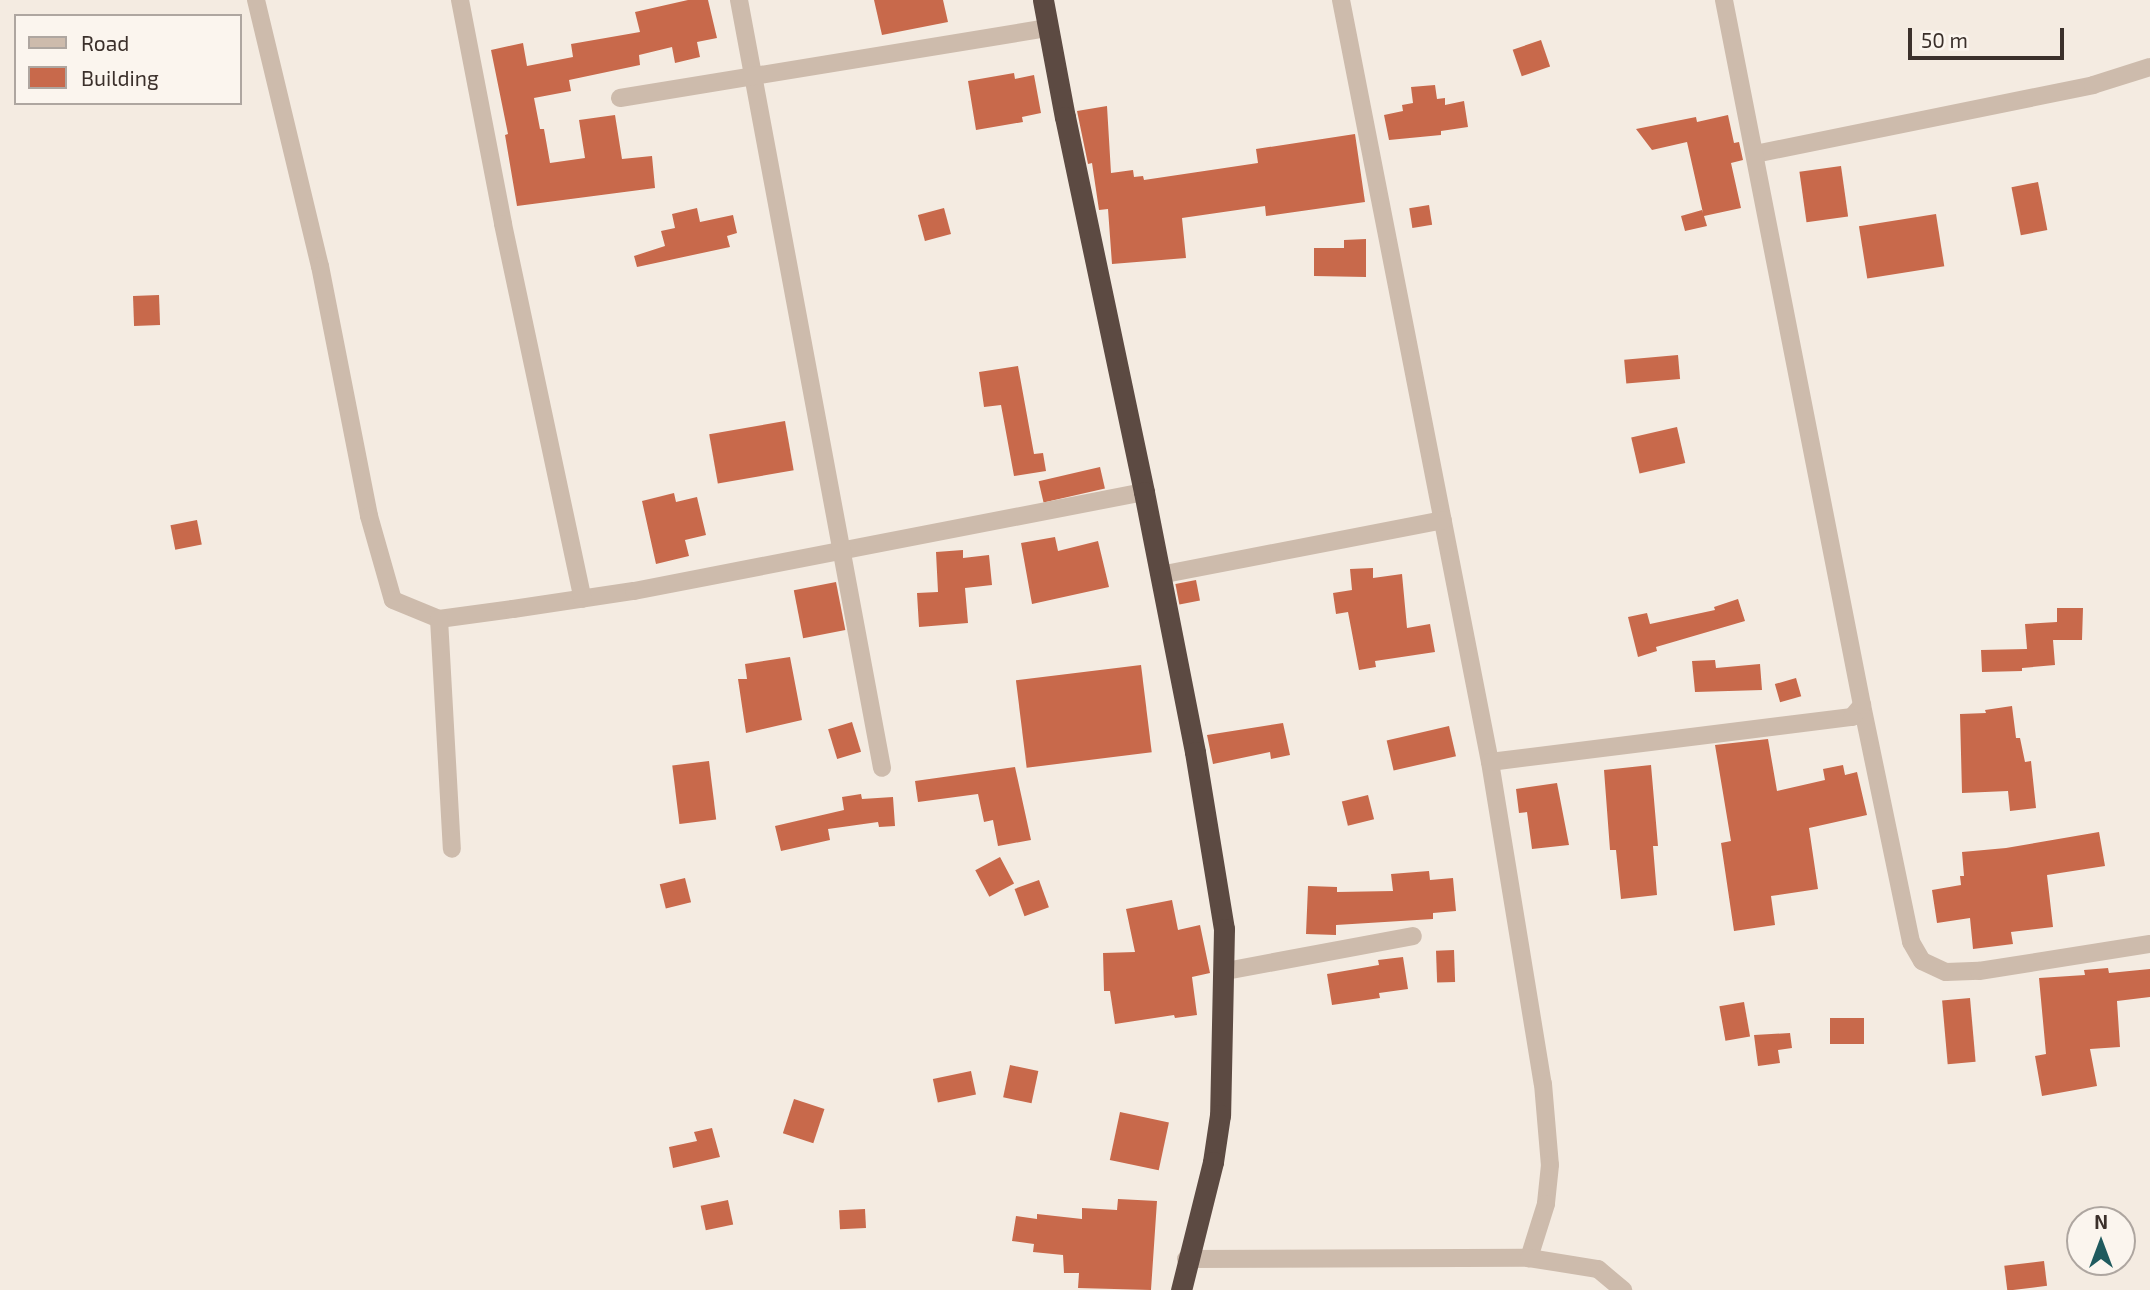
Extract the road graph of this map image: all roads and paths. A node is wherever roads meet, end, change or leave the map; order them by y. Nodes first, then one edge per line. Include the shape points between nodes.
1 (256, 0) edge
2 (460, 0) edge
3 (738, 0) edge
4 (1043, 0) edge
5 (1341, 0) edge
6 (1724, 0) edge
7 (1049, 28) junction
8 (2150, 66) edge
9 (752, 77) junction
10 (620, 98) dead end
11 (1755, 154) junction
12 (1144, 492) junction
13 (1443, 520) junction
14 (842, 551) junction
15 (1160, 575) junction
16 (583, 599) junction
17 (439, 619) junction
18 (1862, 705) junction
19 (1490, 762) junction
20 (882, 768) dead end
21 (452, 849) dead end
22 (1413, 936) dead end
23 (2150, 944) edge
24 (1226, 971) junction
25 (1529, 1258) junction
26 (1186, 1259) junction
27 (1181, 1290) edge
28 (1623, 1290) edge

1 - 17 street via 320,266 369,516 393,600
2 - 16 street
3 - 9 street
4 - 7 highway
5 - 13 street
6 - 11 street
7 - 9 street
7 - 12 highway
8 - 11 street via 2094,85
9 - 10 street
9 - 14 street
11 - 18 street
12 - 14 street
12 - 15 highway
13 - 15 street
13 - 19 street
14 - 16 street
14 - 20 street
15 - 24 highway via 1218,889
16 - 17 street
17 - 21 street
18 - 19 street via 1852,717
18 - 23 street via 1912,942 1922,961 1946,972 1979,971
19 - 25 street via 1543,1084 1549,1152 1546,1203
22 - 24 street
24 - 26 highway via 1220,1115 1213,1162
25 - 26 street
25 - 28 street via 1598,1269
26 - 27 highway

